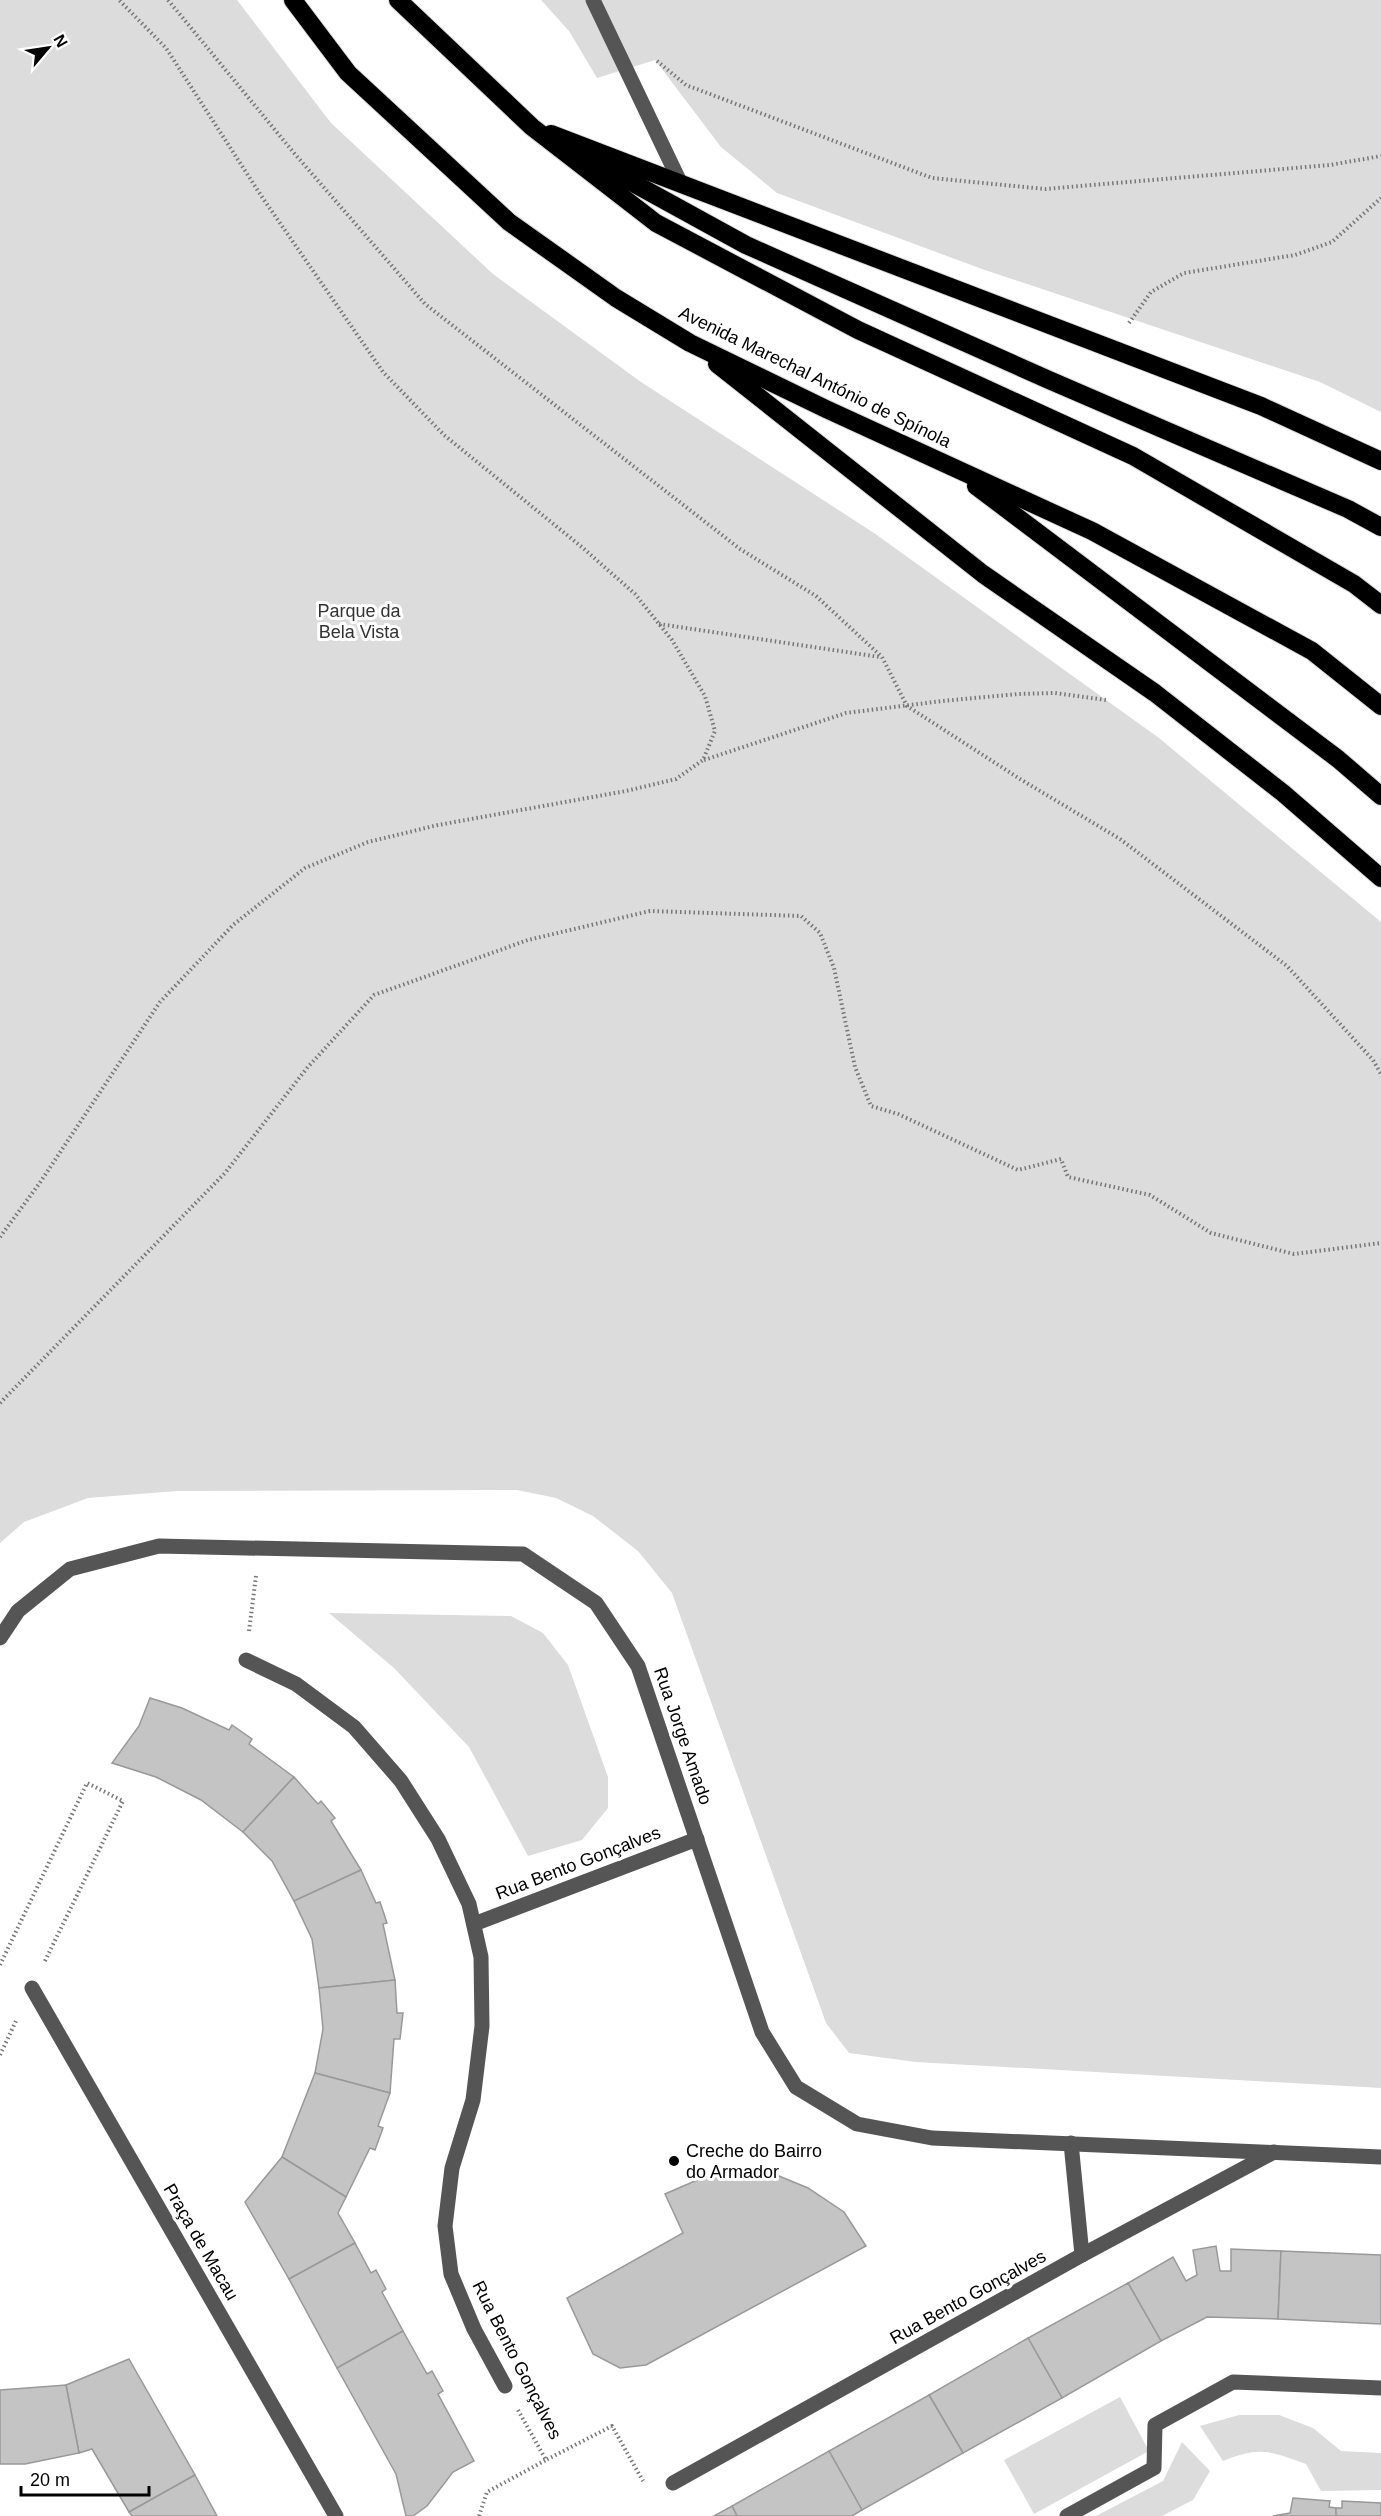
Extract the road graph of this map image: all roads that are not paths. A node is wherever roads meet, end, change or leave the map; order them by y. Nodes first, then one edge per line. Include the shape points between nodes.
1 (293, 0) edge
2 (398, 0) edge
3 (593, 0) edge
4 (532, 127) junction
5 (680, 183) junction
6 (690, 343) junction
7 (1381, 461) edge
8 (948, 465) junction
9 (1381, 527) edge
10 (1381, 605) edge
11 (1381, 706) edge
12 (1381, 796) edge
13 (1381, 878) edge
14 (0, 1638) edge
15 (246, 1660) road end
16 (697, 1839) junction
17 (474, 1924) junction
18 (32, 1988) road end
19 (1071, 2143) junction
20 (1274, 2152) junction
21 (1381, 2157) edge
22 (1082, 2255) junction
23 (505, 2386) road end
24 (1381, 2388) edge
25 (673, 2483) road end
26 (336, 2516) edge
27 (1067, 2516) edge

1 - 6 highway, Avenida Marechal António de Spínola via 348,73 509,222 616,298
2 - 4 highway
3 - 5 street
4 - 5 highway
4 - 9 highway via 746,245 1348,509
4 - 10 highway via 657,223 858,330 1133,456 1354,584
5 - 7 highway via 1261,406
6 - 8 highway, Avenida Marechal António de Spínola
6 - 13 highway via 983,574 1164,700
8 - 11 highway, Avenida Marechal António de Spínola via 1092,531 1312,651
8 - 12 highway via 1338,759
14 - 16 street, Rua Jorge Amado via 18,1611 70,1569 159,1546 523,1554 596,1603 638,1666
15 - 17 street, Rua Bento Gonçalves via 296,1684 354,1727 401,1781 438,1839 469,1904
16 - 17 street, Rua Bento Gonçalves
16 - 19 street, Rua Jorge Amado via 762,2032 796,2087 857,2124 932,2138
17 - 23 street, Rua Bento Gonçalves via 481,1957 482,2026 473,2100 452,2168 445,2226 451,2274 474,2329
18 - 26 street, Praça de Macau
19 - 20 street
19 - 22 street
20 - 21 street
20 - 22 street, Rua Bento Gonçalves
22 - 25 street, Rua Bento Gonçalves
24 - 27 street via 1233,2382 1155,2425 1154,2468

